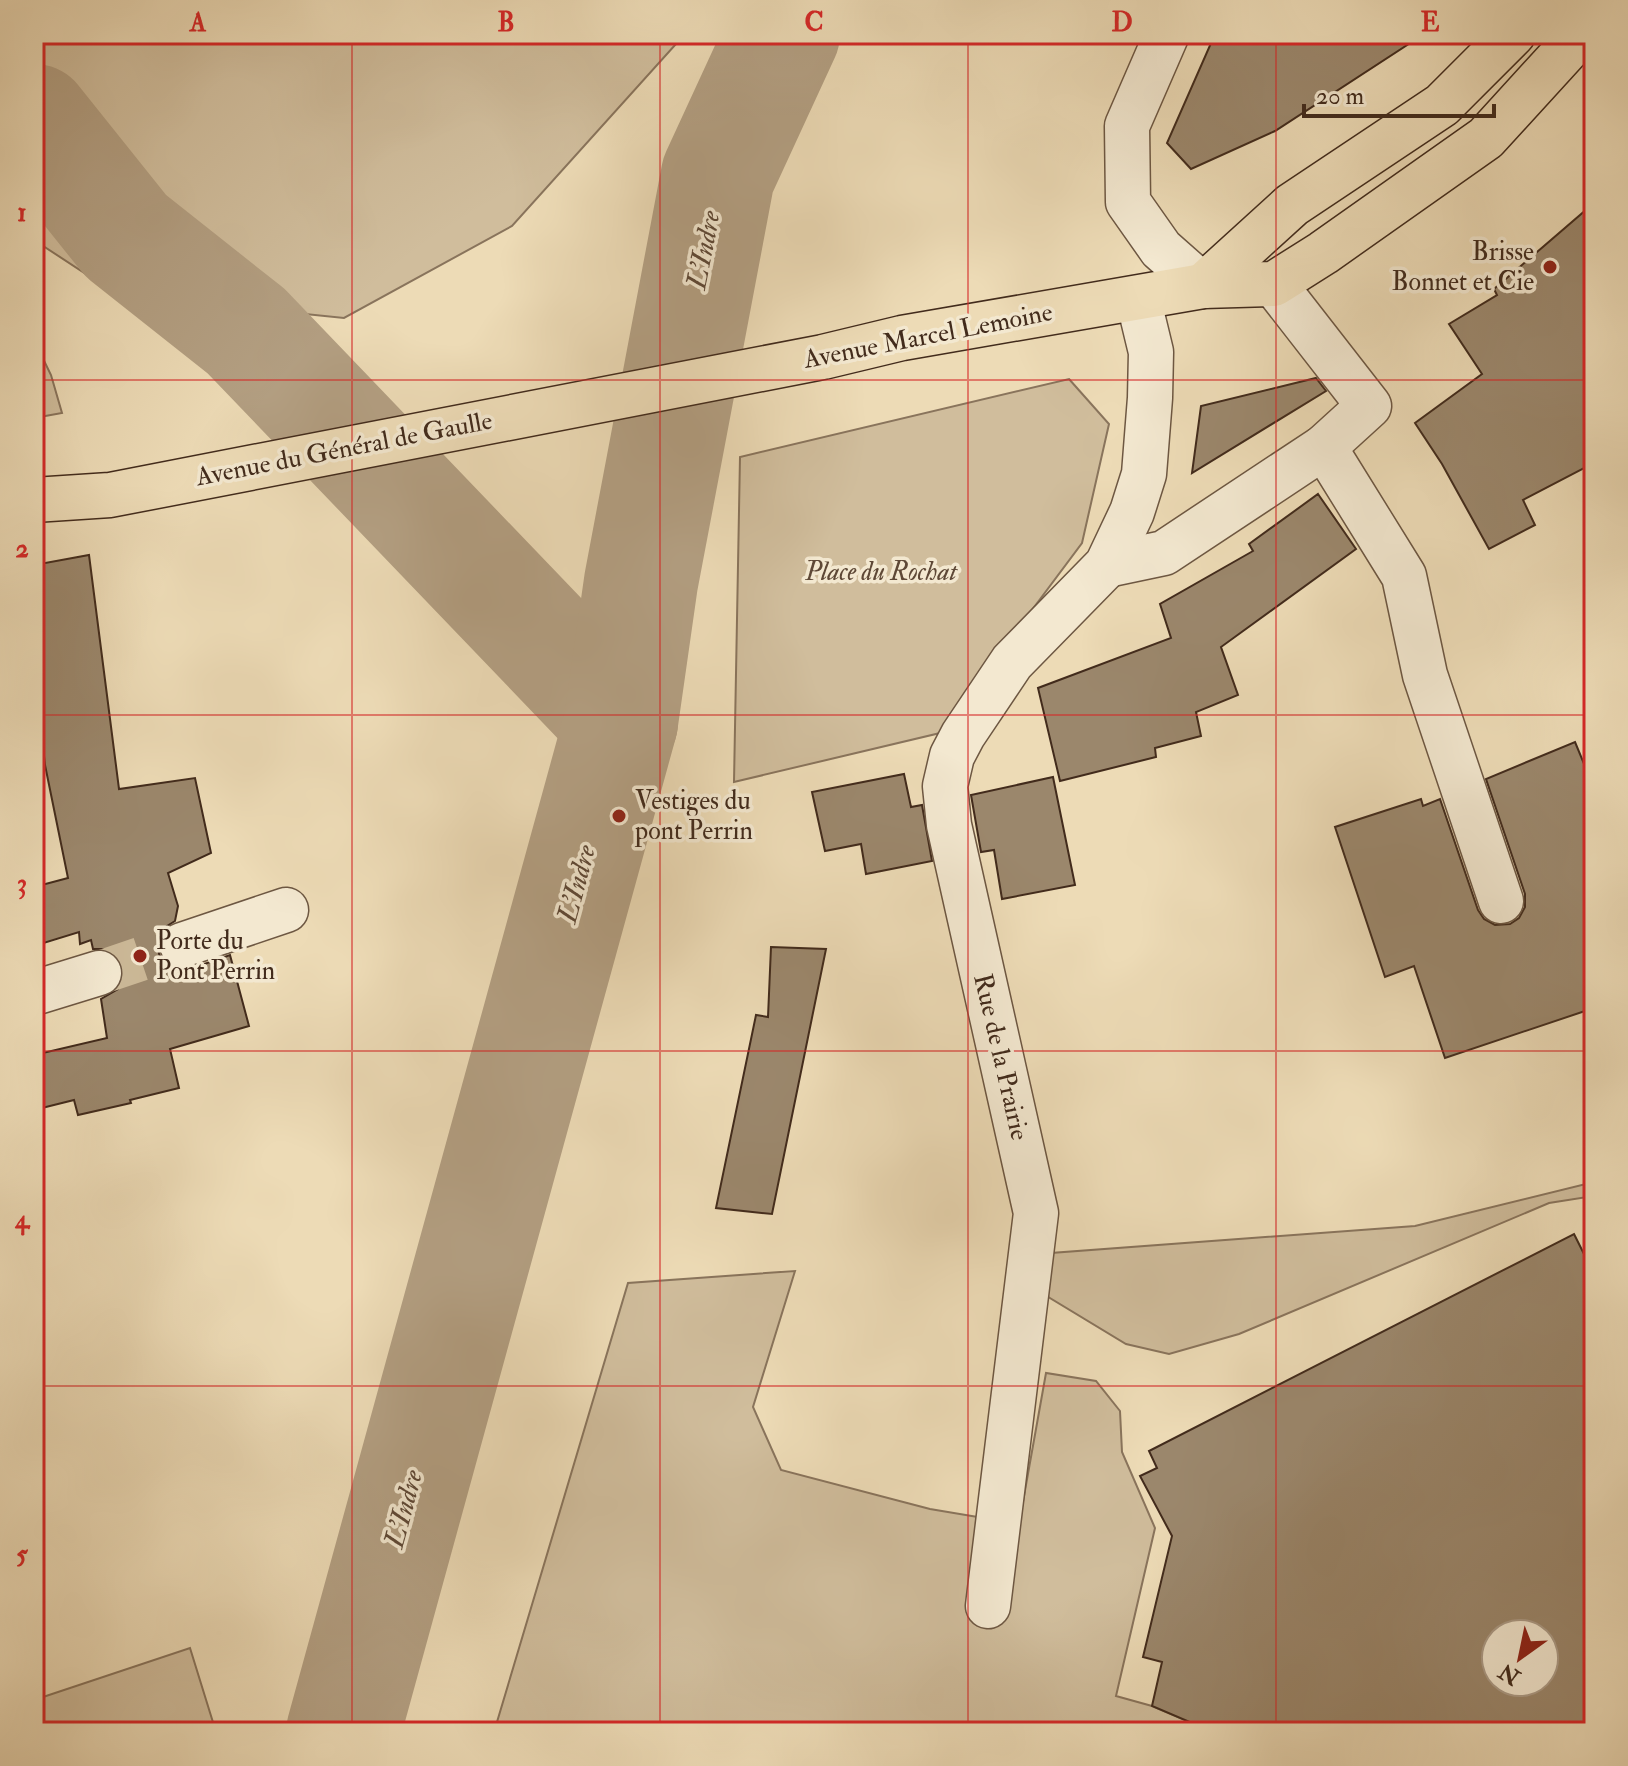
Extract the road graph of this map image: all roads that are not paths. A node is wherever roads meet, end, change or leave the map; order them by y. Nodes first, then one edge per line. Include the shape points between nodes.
1 (1167, 34) edge
2 (1513, 34) edge
3 (1581, 34) edge
4 (1274, 284) junction
5 (1203, 286) junction
6 (1138, 298) junction
7 (653, 388) joint
8 (1324, 447) junction
9 (34, 500) edge
10 (1107, 565) junction
11 (1501, 901) dead end
12 (286, 910) dead end
13 (182, 945) tunnel mouth
14 (92, 976) tunnel mouth
15 (34, 993) edge
16 (988, 1606) dead end

1 - 5 street via 1127,126 1128,202 1161,249
2 - 5 main road via 1442,105 1292,205
3 - 4 main road via 1486,138
4 - 5 main road, Avenue Marcel Lemoine
4 - 8 street via 1369,406
5 - 6 main road, Avenue Marcel Lemoine
6 - 7 main road, Avenue Marcel Lemoine
6 - 10 street, Rue de la Prairie via 1151,352 1144,474
7 - 9 main road, Avenue du Général de Gaulle via 110,495
8 - 10 street via 1164,553
8 - 11 street via 1404,576 1425,675
10 - 16 street, Rue de la Prairie via 1012,662 963,735 945,786 949,825 1036,1213
12 - 13 street
14 - 15 street

